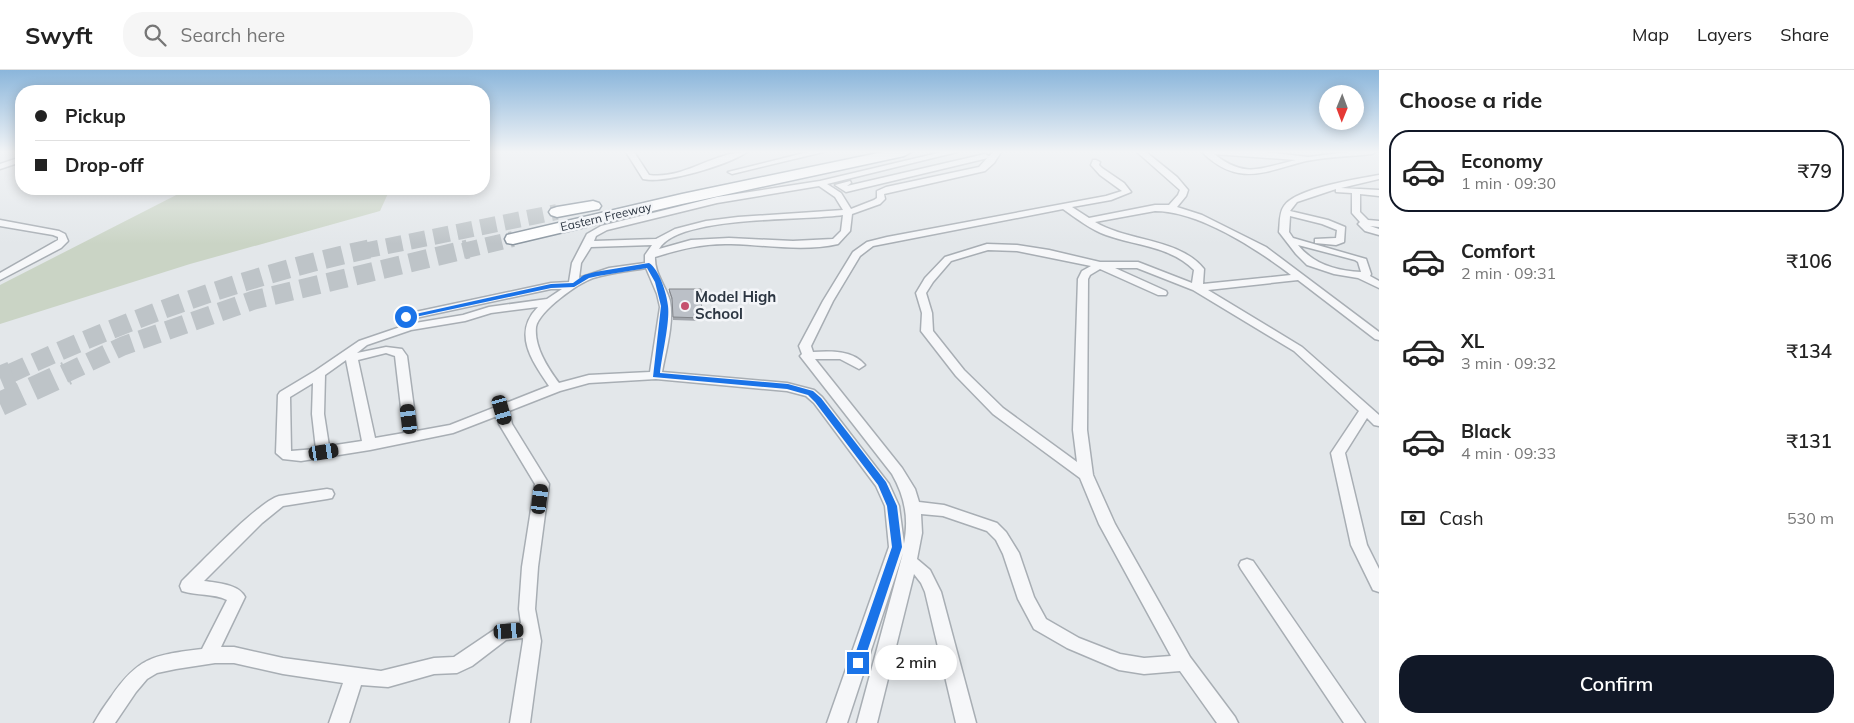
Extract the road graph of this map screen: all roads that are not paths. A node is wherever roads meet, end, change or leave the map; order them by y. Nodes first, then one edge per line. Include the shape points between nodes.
1 (705, 182) edge
2 (760, 182) edge
3 (823, 182) edge
4 (846, 182) edge
5 (872, 182) edge
6 (892, 182) edge
7 (915, 182) edge
8 (1117, 182) edge
9 (1178, 182) edge
10 (1368, 182) edge
11 (820, 183) junction
12 (907, 184) dead end
13 (898, 186) junction
14 (847, 188) junction
15 (1353, 188) junction
16 (832, 190) junction
17 (1379, 192) edge
18 (1064, 206) junction
19 (1171, 208) junction
20 (557, 212) tunnel mouth
21 (848, 212) junction
22 (1286, 214) junction
23 (1087, 221) junction
24 (0, 223) edge
25 (1365, 223) junction
26 (1337, 226) junction
27 (1284, 232) junction
28 (1378, 232) edge
29 (513, 239) tunnel mouth
30 (1290, 240) junction
31 (660, 242) junction
32 (588, 244) junction
33 (649, 260) junction
34 (1100, 266) junction
35 (1362, 276) junction
36 (0, 277) edge
37 (1302, 277) junction
38 (574, 285) junction
39 (1379, 285) edge
40 (1197, 288) junction
41 (1162, 293) dead end
42 (550, 302) junction
43 (406, 317) dead end
44 (1379, 337) edge
45 (352, 354) junction
46 (806, 356) junction
47 (859, 365) dead end
48 (319, 374) junction
49 (656, 375) junction
50 (556, 388) junction
51 (502, 410) junction
52 (1366, 410) junction
53 (1379, 422) edge
54 (411, 435) junction
55 (370, 445) junction
56 (324, 452) junction
57 (1086, 475) junction
58 (327, 494) dead end
59 (912, 506) junction
60 (909, 562) junction
61 (1247, 565) dead end
62 (1379, 585) edge
63 (531, 632) junction
64 (207, 657) junction
65 (1184, 664) junction
66 (355, 675) junction
67 (104, 723) edge
68 (338, 723) edge
69 (520, 723) edge
70 (837, 723) edge
71 (867, 723) edge
72 (966, 723) edge
73 (1228, 723) edge
74 (1355, 723) edge

1 - 20 highway, Eastern Freeway
2 - 29 highway, Eastern Freeway
3 - 11 street
4 - 14 street via 839,185
5 - 14 street
6 - 13 street
7 - 21 street via 889,188 880,193 881,199 877,202
8 - 18 street via 1127,192
9 - 19 street via 1184,190
10 - 15 street
11 - 16 street
11 - 32 street via 716,200 604,228 592,234
12 - 13 street
13 - 14 street via 861,194
14 - 16 street
15 - 17 street
15 - 22 street via 1325,190 1294,199
15 - 25 street via 1356,213
16 - 21 street via 846,203
18 - 23 street
18 - 46 street via 887,240 861,249 828,301 805,346
19 - 23 street via 1138,210
19 - 37 street via 1199,217 1263,249
21 - 31 street via 694,225
21 - 33 street via 846,230 839,240 832,243 692,243
22 - 26 street
22 - 27 street
23 - 40 street via 1107,233 1158,245 1189,259 1200,269
24 - 36 street via 56,233 62,236 63,241
25 - 26 street via 1349,222
25 - 28 street via 1365,227
26 - 27 street via 1342,229 1342,236 1336,242
27 - 30 street
30 - 35 street via 1310,263
30 - 35 street via 1358,258 1363,262 1366,274
31 - 32 street
31 - 33 street
32 - 38 street via 576,262
33 - 38 street via 587,277
33 - 49 street via 665,306
34 - 40 street via 1138,264
34 - 41 street
34 - 57 street via 1086,272 1081,286 1080,430
34 - 57 street via 1049,253 987,247 948,259 921,293 927,312 927,331 960,373 998,411
35 - 39 street
37 - 40 street
37 - 44 street
38 - 42 street
38 - 43 street via 551,286
40 - 52 street via 1298,349
42 - 45 street via 416,325 362,343
42 - 50 street via 533,318 530,334 539,365
45 - 48 street
45 - 54 street via 398,351
45 - 55 street
46 - 47 street via 848,357
46 - 59 street via 897,471 908,489
48 - 56 street via 318,414
48 - 56 street via 284,394 283,453 301,456
49 - 50 street via 589,379
49 - 70 street via 788,387 810,393 882,484 892,506 897,547
50 - 51 street
51 - 54 street via 453,429
51 - 63 street via 506,424 542,484 527,609
52 - 53 street
52 - 62 street via 1338,453 1359,545
54 - 55 street
55 - 56 street
57 - 65 street via 1124,556
58 - 64 street via 279,500 188,586 222,590 237,597
59 - 60 street via 914,533
59 - 65 street via 944,511 992,527 1011,554 1026,599 1040,624 1073,643 1118,662 1144,666
60 - 71 street
60 - 72 street via 922,570 933,592
61 - 74 street
63 - 66 street via 509,631 488,641 454,666 433,666 382,679
63 - 69 street
64 - 66 street via 234,655 281,666
64 - 67 street via 168,662 146,670
65 - 73 street
66 - 68 street

